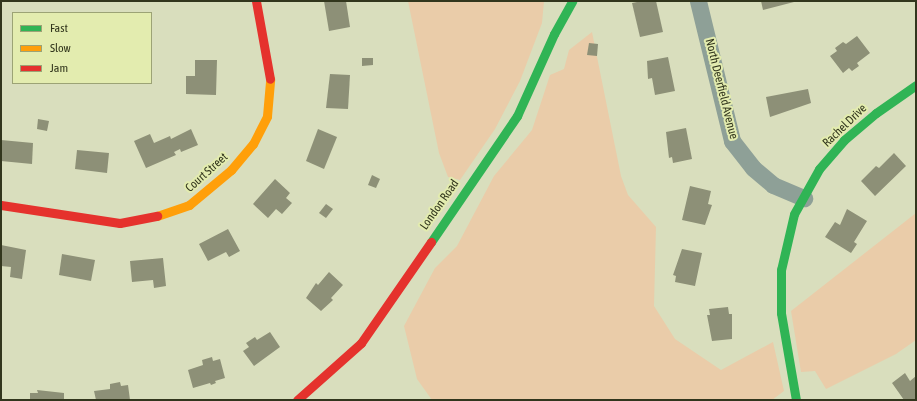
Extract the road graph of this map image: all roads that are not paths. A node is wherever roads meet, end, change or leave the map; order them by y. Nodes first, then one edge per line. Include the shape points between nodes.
1 (256, 1) edge
2 (572, 1) edge
3 (698, 1) edge
4 (916, 85) edge
5 (804, 198) junction
6 (1, 205) edge
7 (297, 400) edge
8 (796, 400) edge

1 - 6 street, Court Street via 269,61 271,85 267,116 253,144 231,170 189,205 162,215 120,223
2 - 7 street, London Road via 554,34 517,116 361,343
3 - 5 street, North Deerfield Avenue via 732,141 753,168 773,185
4 - 5 street, Rachel Drive via 876,113 844,140 819,169
5 - 8 street via 794,214 781,270 781,313

